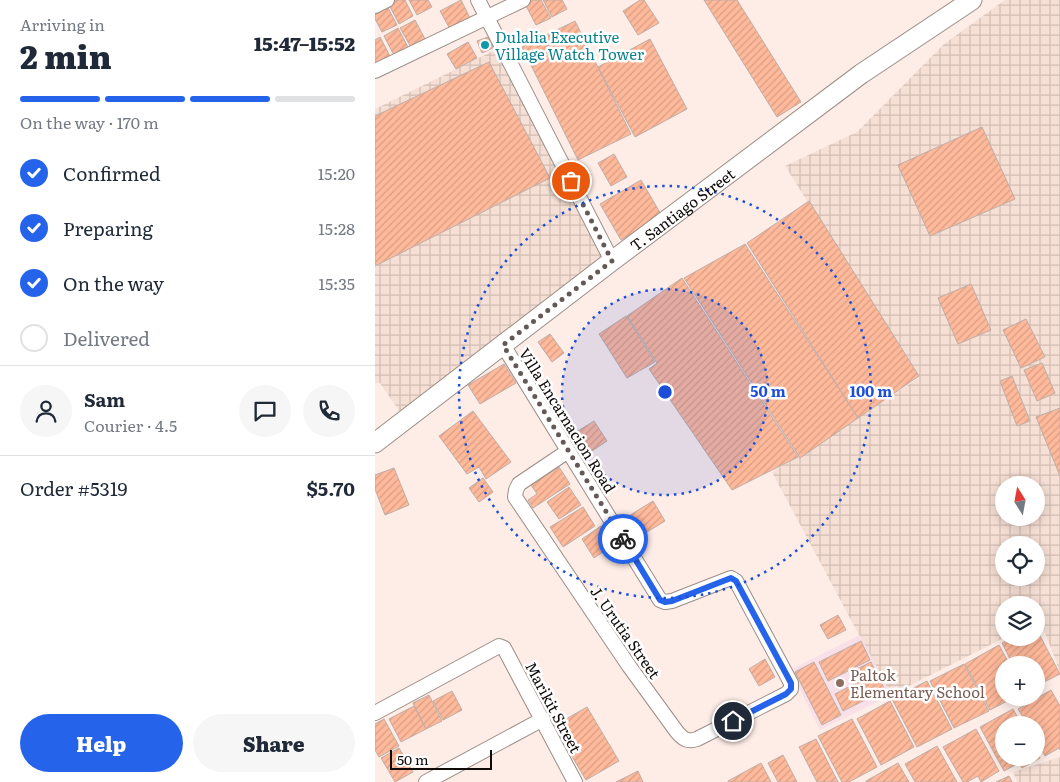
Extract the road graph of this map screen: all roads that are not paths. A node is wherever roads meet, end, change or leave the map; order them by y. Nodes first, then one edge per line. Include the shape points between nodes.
1 (387, 0) edge
2 (478, 0) edge
3 (523, 0) edge
4 (972, 0) edge
5 (375, 6) edge
6 (487, 17) junction
7 (375, 71) edge
8 (612, 261) junction
9 (503, 345) junction
10 (375, 443) edge
11 (568, 451) junction
12 (791, 683) joint
13 (375, 713) edge
14 (543, 720) junction
15 (426, 782) edge
16 (575, 782) edge

1 - 5 street
2 - 6 street
3 - 6 street
4 - 8 main road, T. Santiago Street via 861,74
6 - 7 street
6 - 8 street
8 - 9 main road, T. Santiago Street
9 - 10 main road, T. Santiago Street
9 - 11 street, Villa Encarnacion Road
11 - 12 street, Villa Encarnacion Road via 660,600 672,601 731,578 736,581
11 - 12 street, J. Urutia Street via 519,484 515,497 629,666 683,739 697,739 786,694
13 - 14 street, Marikit Street via 499,646 504,648
14 - 15 street
14 - 16 street, Marikit Street

